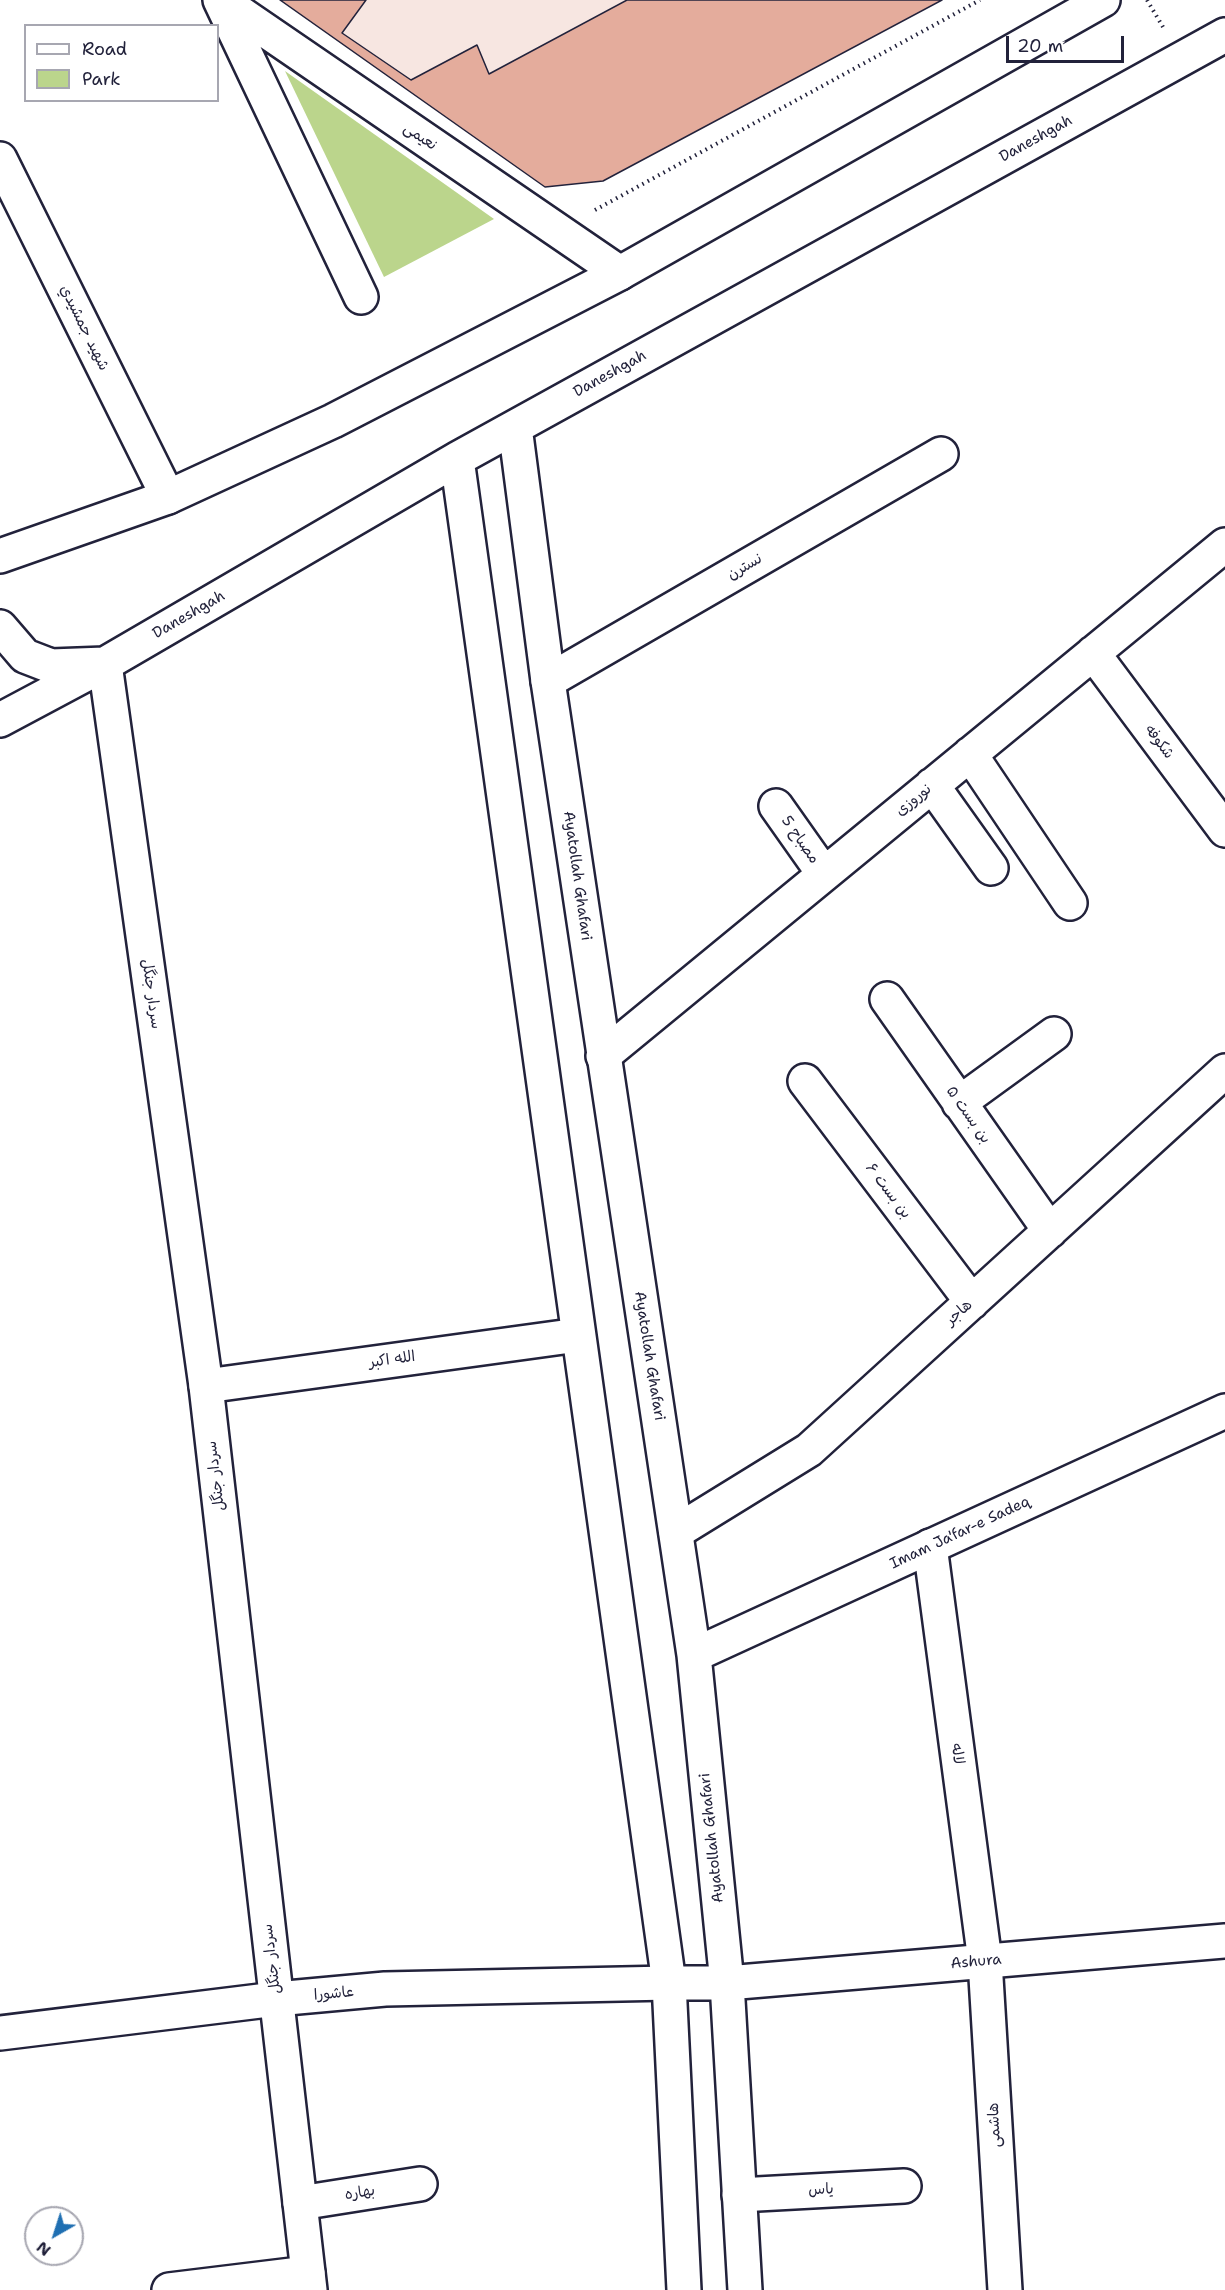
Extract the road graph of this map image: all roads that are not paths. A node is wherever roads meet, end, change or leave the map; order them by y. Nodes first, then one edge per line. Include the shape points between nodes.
1 (221, 0) edge
2 (1103, 0) edge
3 (1225, 35) edge
4 (0, 159) edge
5 (620, 273) junction
6 (362, 297) dead end
7 (515, 427) junction
8 (941, 454) dead end
9 (457, 459) junction
10 (168, 497) junction
11 (1225, 545) edge
12 (0, 556) edge
13 (0, 627) edge
14 (1093, 653) junction
15 (105, 664) junction
16 (548, 681) junction
17 (0, 720) edge
18 (970, 754) junction
19 (932, 785) junction
20 (776, 806) dead end
21 (1225, 830) edge
22 (990, 868) dead end
23 (824, 874) junction
24 (1070, 903) dead end
25 (887, 999) dead end
26 (1054, 1034) dead end
27 (603, 1056) junction
28 (1225, 1071) edge
29 (805, 1081) dead end
30 (958, 1103) junction
31 (1050, 1230) junction
32 (972, 1302) junction
33 (578, 1335) junction
34 (206, 1386) junction
35 (1225, 1411) edge
36 (676, 1532) junction
37 (930, 1546) junction
38 (694, 1655) junction
39 (1225, 1941) edge
40 (985, 1961) junction
41 (669, 1983) junction
42 (727, 1983) junction
43 (276, 1999) junction
44 (0, 2033) edge
45 (420, 2184) dead end
46 (904, 2186) dead end
47 (739, 2195) junction
48 (300, 2203) junction
49 (309, 2282) edge
50 (169, 2290) edge
51 (684, 2290) edge
52 (745, 2290) edge
53 (1005, 2290) edge

1 - 5 street, نعیمی
1 - 6 street
2 - 5 street
3 - 7 street, Daneshgah
4 - 10 street, شهيد جمشيدي
5 - 10 street via 333,422
7 - 9 street, Daneshgah
7 - 16 street, Ayatollah Ghafari
8 - 16 street, نسترن
9 - 15 street, Daneshgah
9 - 33 street
10 - 12 street
11 - 14 street, نوروزی
13 - 15 street via 25,656 51,666
14 - 18 street, نوروزی
14 - 21 street, شکوفه
15 - 17 street, Daneshgah
15 - 34 street, سردار جنگل
16 - 27 street, Ayatollah Ghafari
18 - 19 street, نوروزی
18 - 24 street
19 - 22 street
19 - 23 street, نوروزی
20 - 23 street, مصباح 5
23 - 27 street, نوروزی
25 - 30 street, بن بست ۵
26 - 30 street
27 - 36 street, Ayatollah Ghafari
28 - 31 street, هاجر
29 - 32 street, بن بست ۶
30 - 31 street, بن بست ۵
31 - 32 street, هاجر
32 - 36 street, هاجر via 809,1450
33 - 34 street, الله اکبر
33 - 41 street
34 - 43 street, سردار جنگل
35 - 37 street, Imam Ja'far-e Sadeq
36 - 38 street, Ayatollah Ghafari
37 - 38 street, Imam Ja'far-e Sadeq
37 - 40 street, لاله
38 - 42 street, Ayatollah Ghafari
39 - 40 street, Ashura
40 - 42 street, Ashura
40 - 53 street, هاشمی
41 - 42 street, Ashura
41 - 43 street, عاشورا via 385,1989
41 - 51 street
42 - 47 street, Ayatollah Ghafari
43 - 44 street, عاشورا
43 - 48 street, سردار جنگل
45 - 48 street, بهاره
46 - 47 street, یاس
47 - 52 street, Ayatollah Ghafari
48 - 49 street, سردار جنگل
49 - 50 street

